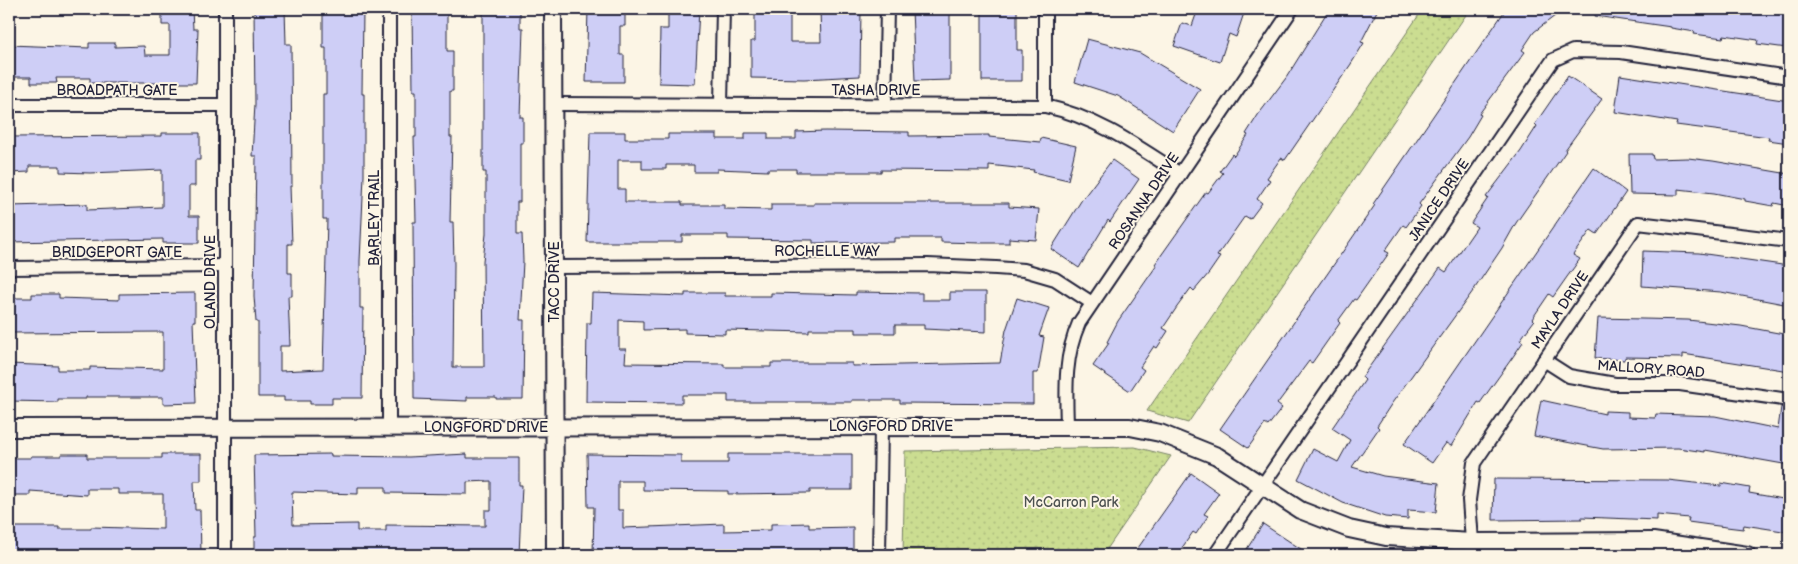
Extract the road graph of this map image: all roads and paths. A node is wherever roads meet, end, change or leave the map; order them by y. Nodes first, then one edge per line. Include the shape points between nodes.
1 (225, 9) edge
2 (389, 9) edge
3 (553, 9) edge
4 (723, 9) edge
5 (887, 9) edge
6 (1045, 9) edge
7 (1292, 9) edge
8 (1789, 77) edge
9 (554, 104) junction
10 (722, 104) junction
11 (9, 105) edge
12 (225, 105) junction
13 (885, 105) junction
14 (1045, 106) junction
15 (1180, 174) junction
16 (1789, 241) edge
17 (225, 266) junction
18 (554, 267) junction
19 (9, 268) edge
20 (1092, 303) junction
21 (1544, 360) junction
22 (1789, 400) edge
23 (881, 426) junction
24 (1067, 426) junction
25 (389, 427) junction
26 (554, 427) junction
27 (9, 428) edge
28 (225, 428) junction
29 (1262, 485) junction
30 (1653, 548) edge
31 (1472, 549) edge
32 (225, 555) edge
33 (555, 555) edge
34 (879, 555) edge
35 (1215, 555) edge
36 (1748, 555) edge

1 - 12 street, OLAND DRIVE
2 - 25 street, BARLEY TRAIL
3 - 9 street, TACC DRIVE
4 - 10 street
5 - 13 street
6 - 14 street
7 - 15 street, ROSANNA DRIVE
8 - 29 street, JANICE DRIVE via 1621,52 1573,51 1553,60
9 - 10 street, TASHA DRIVE
9 - 18 street, TACC DRIVE
10 - 13 street, TASHA DRIVE
11 - 12 street, BROADPATH GATE
12 - 17 street, OLAND DRIVE
13 - 14 street, TASHA DRIVE
14 - 15 street, TASHA DRIVE via 1116,132
15 - 20 street, ROSANNA DRIVE
16 - 21 street, MAYLA DRIVE via 1638,223
17 - 19 street, BRIDGEPORT GATE
17 - 28 street, OLAND DRIVE
18 - 20 street, ROCHELLE WAY via 996,268 1024,270 1055,279
18 - 26 street, TACC DRIVE
20 - 24 street, ROSANNA DRIVE via 1079,323 1069,353
21 - 22 street, MALLORY ROAD via 1569,376 1615,384 1680,384
21 - 31 street, MAYLA DRIVE via 1474,463 1469,500
23 - 24 street, LONGFORD DRIVE
23 - 26 street, LONGFORD DRIVE
23 - 34 street
24 - 29 street, LONGFORD DRIVE via 1130,427 1160,433 1217,456
25 - 26 street, LONGFORD DRIVE
25 - 28 street, LONGFORD DRIVE
26 - 33 street, TACC DRIVE
27 - 28 street, LONGFORD DRIVE
28 - 32 street, OLAND DRIVE
29 - 31 street, LONGFORD DRIVE via 1300,510 1349,530
29 - 35 street, JANICE DRIVE
30 - 31 street, LONGFORD DRIVE
30 - 36 street, LONGFORD DRIVE

